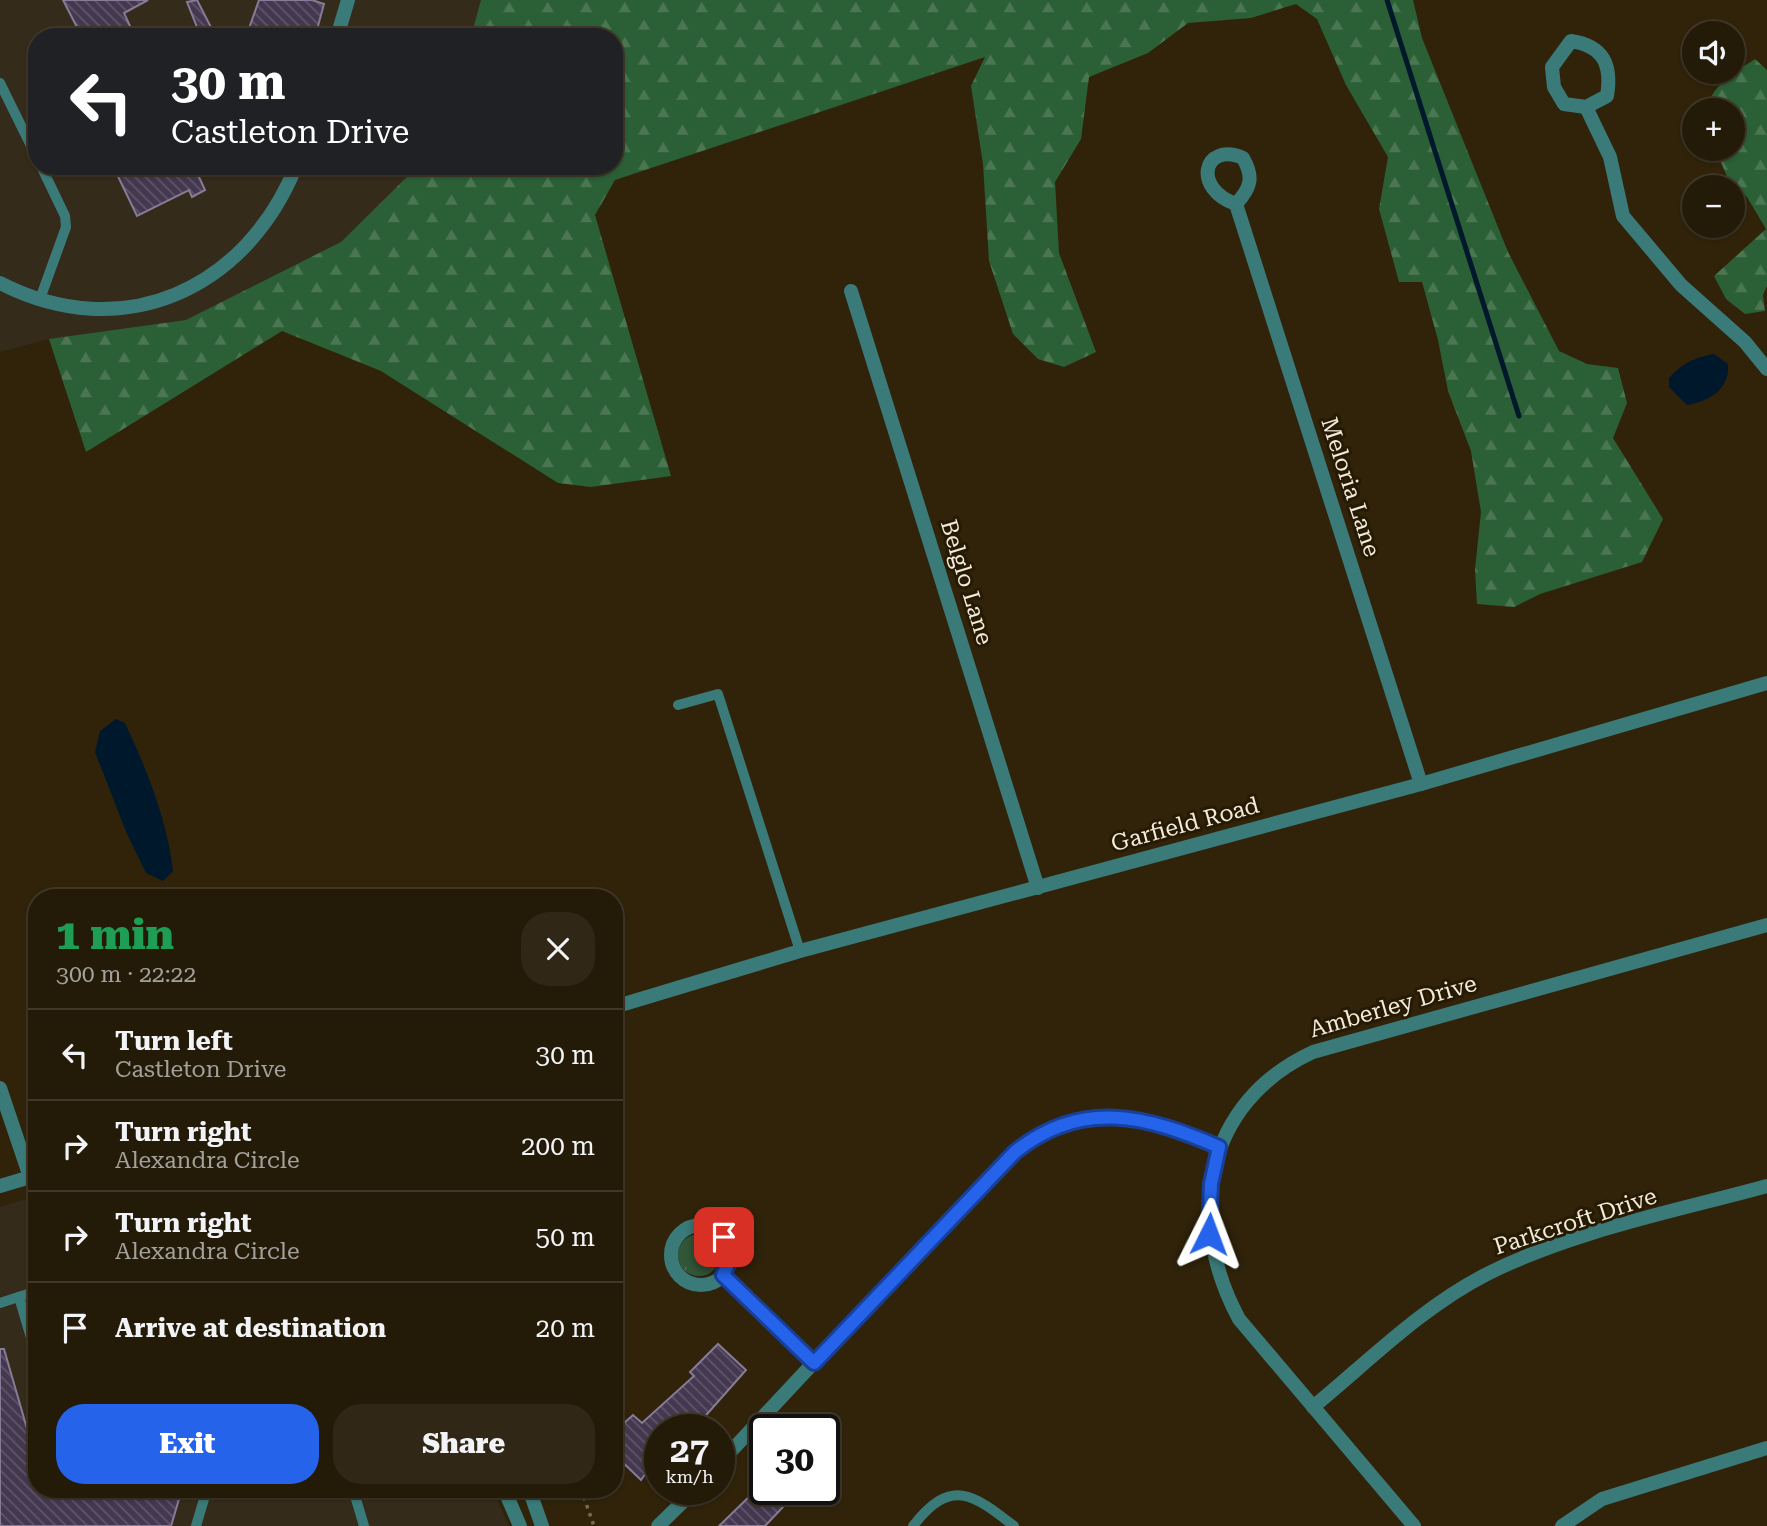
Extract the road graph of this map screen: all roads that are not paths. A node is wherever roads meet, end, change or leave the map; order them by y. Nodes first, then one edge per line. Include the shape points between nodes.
1 (348, 0) edge
2 (340, 28) edge
3 (0, 83) edge
4 (1586, 107) junction
5 (28, 140) edge
6 (45, 175) edge
7 (292, 175) edge
8 (1236, 204) dead end
9 (0, 283) edge
10 (851, 290) dead end
11 (40, 299) junction
12 (1767, 369) edge
13 (1767, 683) edge
14 (678, 705) dead end
15 (1421, 784) junction
16 (1038, 888) junction
17 (1767, 925) edge
18 (800, 951) junction
19 (623, 1004) edge
20 (0, 1088) edge
21 (1219, 1147) junction
22 (28, 1163) edge
23 (28, 1178) edge
24 (0, 1186) edge
25 (1767, 1186) edge
26 (723, 1275) junction
27 (28, 1294) edge
28 (19, 1297) junction
29 (0, 1303) edge
30 (28, 1328) edge
31 (814, 1363) junction
32 (1313, 1407) junction
33 (735, 1447) edge
34 (1767, 1448) edge
35 (204, 1498) edge
36 (356, 1498) edge
37 (508, 1498) edge
38 (532, 1498) edge
39 (680, 1505) edge
40 (196, 1526) edge
41 (364, 1526) edge
42 (520, 1526) edge
43 (542, 1526) edge
44 (658, 1526) edge
45 (913, 1526) edge
46 (1014, 1526) edge
47 (1414, 1526) edge
48 (1562, 1526) edge

1 - 2 street
3 - 5 lane
4 - 4 street via 1607,96 1610,78 1603,57 1589,44 1571,41 1552,67 1554,87 1564,104
4 - 12 street via 1611,158 1623,216 1681,285 1745,342
6 - 11 lane via 66,227
7 - 11 street via 279,204 233,260 170,298 116,310 69,308
8 - 15 street, Meloria Lane
9 - 11 street
10 - 16 street, Belglo Lane
13 - 15 street, Garfield Road
14 - 18 lane via 718,694
15 - 16 street, Garfield Road
16 - 18 street, Garfield Road
17 - 21 street, Amberley Drive via 1313,1052 1263,1085 1242,1108
18 - 19 street, Garfield Road
20 - 22 street
21 - 31 street via 1157,1122 1124,1116 1089,1119 1043,1133 1007,1159
21 - 32 street, Amberley Drive via 1211,1184 1209,1234 1219,1275 1239,1320
23 - 24 street
25 - 32 street, Parkcroft Drive via 1566,1242 1486,1275 1409,1326
26 - 26 street via 730,1252 718,1231 694,1226 680,1233 671,1260 680,1276 697,1285
26 - 31 street
27 - 28 lane
28 - 29 lane
28 - 30 lane
31 - 33 street
32 - 47 street, Amberley Drive
34 - 48 street via 1602,1499
35 - 40 lane
36 - 41 lane
37 - 42 street
38 - 43 street
39 - 44 street
45 - 46 lane via 939,1499 959,1494 979,1499

